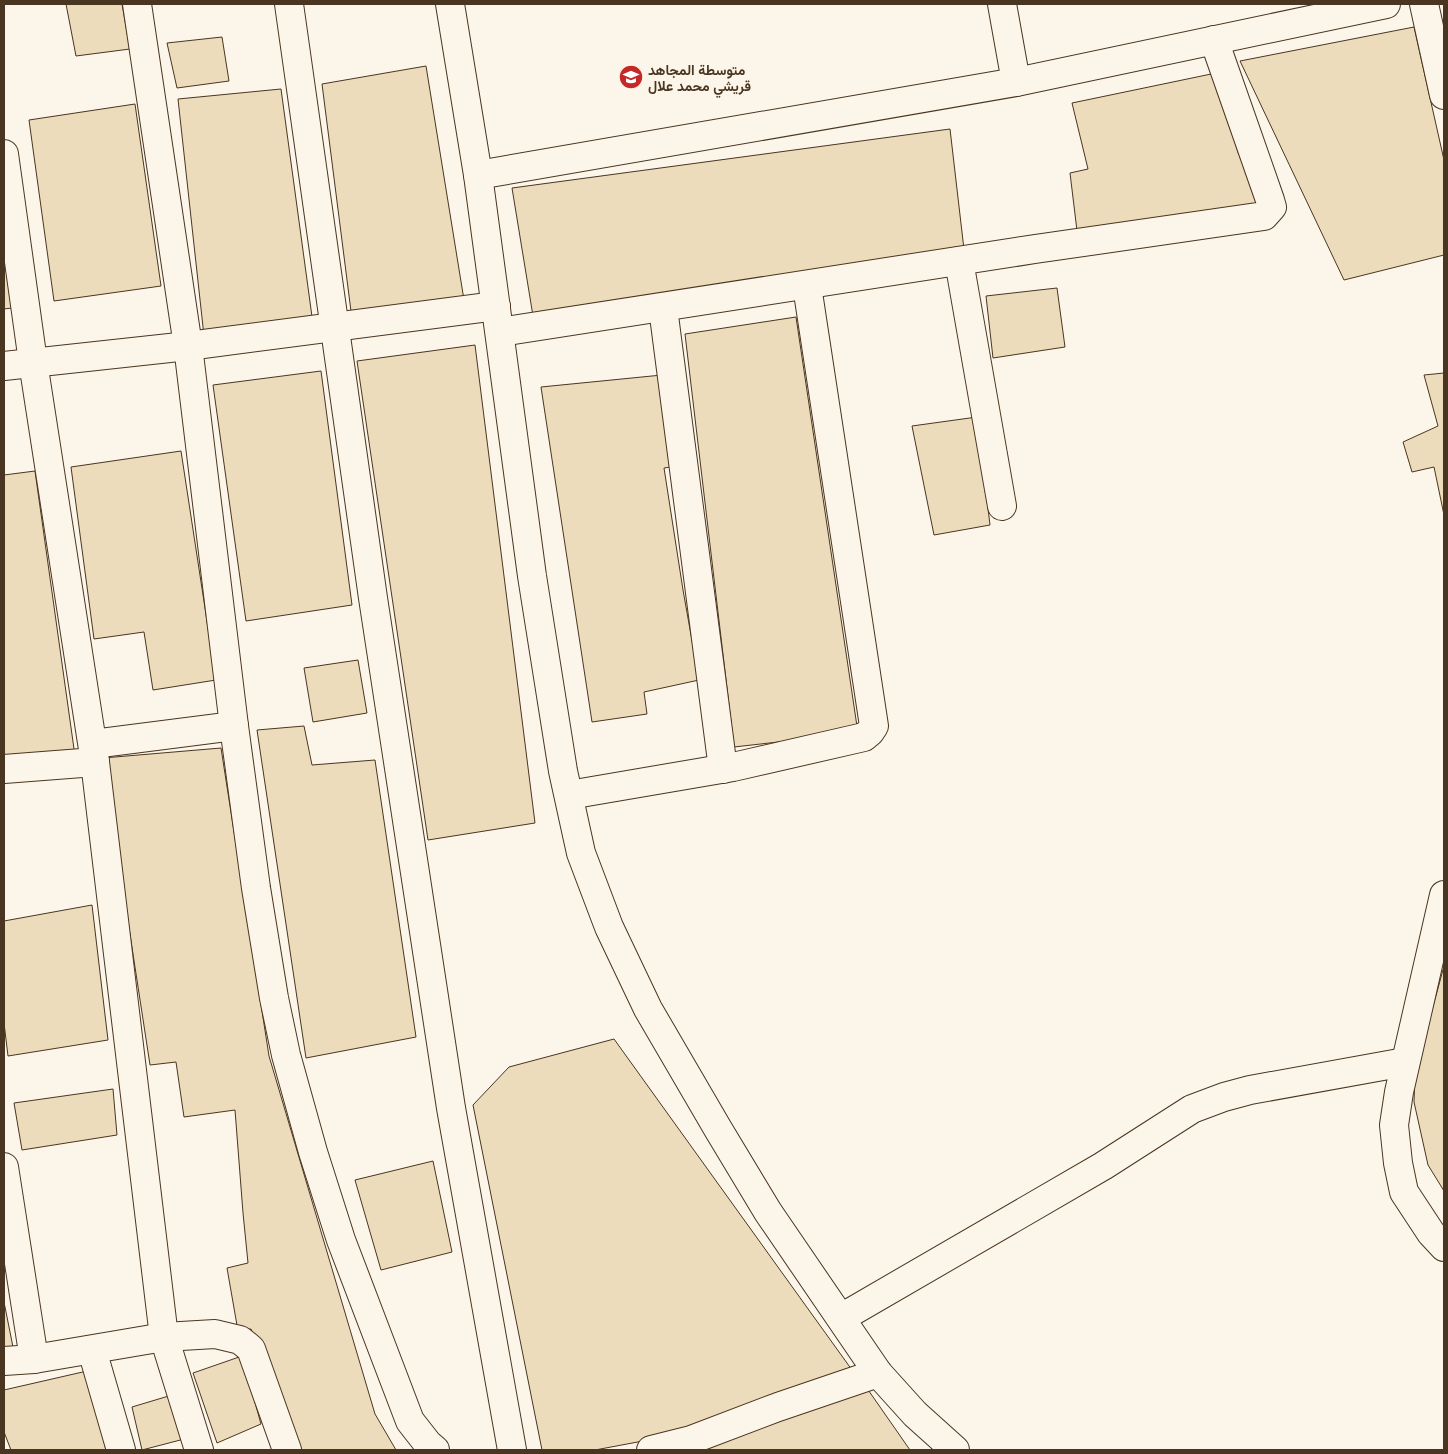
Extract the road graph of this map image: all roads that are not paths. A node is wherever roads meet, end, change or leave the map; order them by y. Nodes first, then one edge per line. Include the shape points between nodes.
1 (137, 4) edge
2 (289, 4) edge
3 (450, 4) edge
4 (1002, 4) edge
5 (1386, 4) edge
6 (1424, 4) edge
7 (1214, 40) junction
8 (1016, 82) junction
9 (1444, 94) edge
10 (4, 154) edge
11 (478, 175) junction
12 (959, 261) junction
13 (807, 286) junction
14 (663, 308) junction
15 (498, 319) junction
16 (334, 326) junction
17 (188, 346) junction
18 (33, 362) junction
19 (4, 366) edge
20 (1002, 506) dead end
21 (234, 726) junction
22 (94, 753) junction
23 (4, 769) edge
24 (723, 769) junction
25 (568, 795) junction
26 (1444, 895) edge
27 (1405, 1062) junction
28 (4, 1167) edge
29 (1444, 1247) edge
30 (841, 1318) junction
31 (164, 1338) junction
32 (92, 1350) junction
33 (34, 1359) junction
34 (4, 1361) edge
35 (878, 1373) junction
36 (122, 1450) edge
37 (199, 1450) edge
38 (287, 1450) edge
39 (435, 1450) edge
40 (512, 1450) edge
41 (651, 1450) edge
42 (955, 1450) edge

1 - 17 street
2 - 16 street
3 - 11 street
4 - 8 street
5 - 7 street
6 - 9 street
7 - 8 street
7 - 12 street via 1270,200 1272,207 1269,212 1264,216
8 - 11 street
10 - 18 street
11 - 15 street
12 - 13 street
12 - 20 street
13 - 14 street
13 - 24 street via 874,726 864,737
14 - 15 street
14 - 24 street
15 - 16 street
15 - 25 street via 532,576
16 - 17 street
16 - 40 street via 450,1108
17 - 18 street
17 - 21 street
18 - 19 street
18 - 22 street
21 - 22 street
21 - 39 street via 274,998 310,1143 340,1240 410,1421
22 - 23 street
22 - 31 street
24 - 25 street
25 - 30 street via 581,853 609,927 648,1009 758,1195
26 - 27 street
27 - 29 street via 1394,1125 1401,1178 1404,1192
27 - 30 street via 1250,1090 1192,1109 1103,1166
28 - 33 street
30 - 35 street
31 - 32 street
31 - 37 street
31 - 38 street via 215,1334 240,1340 251,1349
32 - 33 street
32 - 36 street
33 - 34 street
35 - 41 street via 690,1440
35 - 42 street via 915,1414

